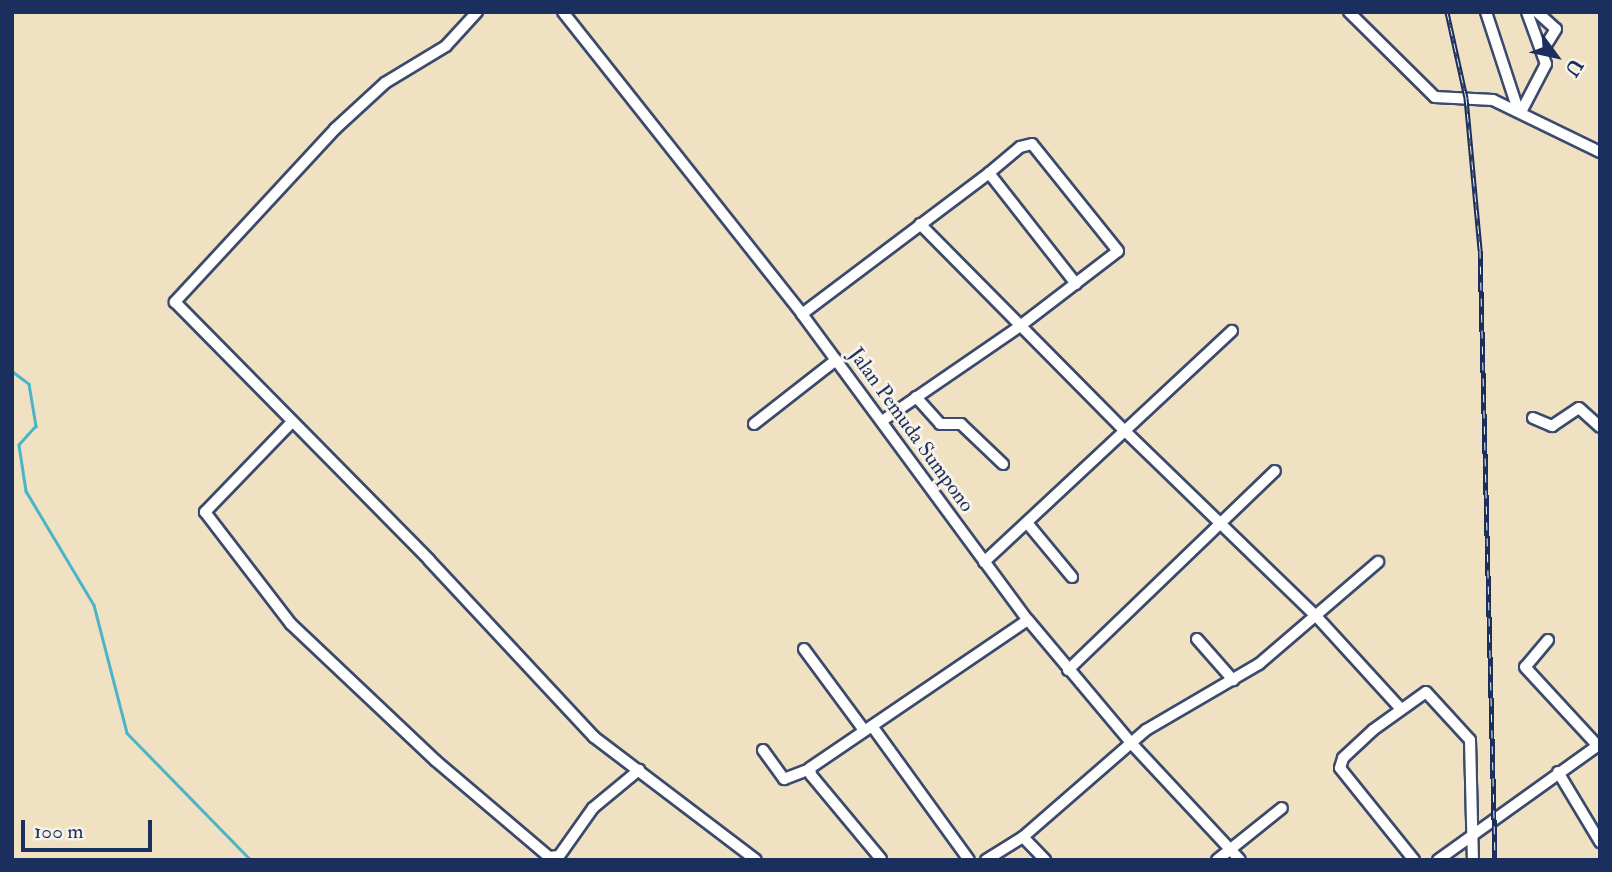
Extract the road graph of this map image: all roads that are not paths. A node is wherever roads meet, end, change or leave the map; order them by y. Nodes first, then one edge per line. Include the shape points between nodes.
1 (477, 12) edge
2 (563, 12) edge
3 (1349, 12) edge
4 (1486, 12) edge
5 (1527, 12) edge
6 (1537, 12) edge
7 (1542, 51) junction
8 (1520, 111) junction
9 (1600, 152) edge
10 (989, 173) junction
11 (920, 224) junction
12 (1076, 284) junction
13 (802, 314) junction
14 (1020, 326) junction
15 (1232, 331) dead end
16 (836, 360) junction
17 (916, 397) junction
18 (1533, 418) dead end
19 (882, 421) junction
20 (291, 422) junction
21 (754, 424) dead end
22 (1600, 427) edge
23 (1126, 433) junction
24 (1003, 464) dead end
25 (1275, 471) dead end
26 (1028, 524) junction
27 (1221, 526) junction
28 (984, 562) junction
29 (1378, 562) dead end
30 (1072, 577) dead end
31 (1317, 617) junction
32 (1028, 620) junction
33 (1197, 639) dead end
34 (1548, 640) dead end
35 (804, 649) dead end
36 (1068, 670) junction
37 (1233, 680) junction
38 (1400, 708) junction
39 (868, 728) junction
40 (1132, 744) junction
41 (1598, 745) edge
42 (763, 750) dead end
43 (810, 769) junction
44 (639, 770) junction
45 (1558, 772) junction
46 (1282, 808) dead end
47 (1023, 837) junction
48 (1469, 837) junction
49 (1600, 842) edge
50 (1231, 850) junction
51 (881, 859) edge
52 (756, 860) edge
53 (969, 860) edge
54 (986, 860) edge
55 (1045, 860) edge
56 (1217, 860) edge
57 (1240, 860) edge
58 (1414, 860) edge
59 (1438, 860) edge
60 (1473, 860) edge

1 - 20 street via 446,46 386,83 335,129 175,302
2 - 13 street, Jalan Pemuda Sumpono
3 - 8 street via 1435,97 1478,97
4 - 8 street
5 - 7 street
6 - 7 street via 1556,29
7 - 8 street via 1545,72
8 - 9 street
10 - 11 street
10 - 12 street
10 - 12 street via 1020,147 1032,144 1115,242 1116,253
11 - 13 street
11 - 14 street
12 - 14 street
13 - 16 street, Jalan Pemuda Sumpono
14 - 17 street
14 - 23 street
15 - 23 street
16 - 19 street, Jalan Pemuda Sumpono
16 - 21 street
17 - 19 street
17 - 24 street via 940,424 961,424
18 - 22 street via 1552,426 1579,408
19 - 28 street, Jalan Pemuda Sumpono
20 - 44 street via 429,560 594,737
20 - 44 street via 207,507 206,515 291,624 436,761 549,857 560,853 593,808
23 - 26 street
23 - 27 street
25 - 27 street
26 - 28 street
26 - 30 street
27 - 31 street
27 - 36 street
28 - 32 street, Jalan Pemuda Sumpono
29 - 31 street
31 - 37 street
31 - 38 street
32 - 36 street, Jalan Pemuda Sumpono
32 - 39 street
33 - 37 street
34 - 41 street via 1525,667
35 - 39 street
36 - 40 street, Jalan Pemuda Sumpono
37 - 40 street via 1146,730
38 - 48 street via 1419,693 1428,692 1466,733 1472,763
38 - 58 street via 1343,758 1340,768
39 - 43 street
39 - 53 street
40 - 47 street
40 - 50 street, Jalan Pemuda Sumpono
41 - 45 street
42 - 43 street via 784,779
43 - 51 street
44 - 52 street
45 - 48 street
45 - 49 street
46 - 50 street
47 - 54 street
47 - 55 street
48 - 59 street
48 - 60 street
50 - 56 street
50 - 57 street, Jalan Pemuda Sumpono

